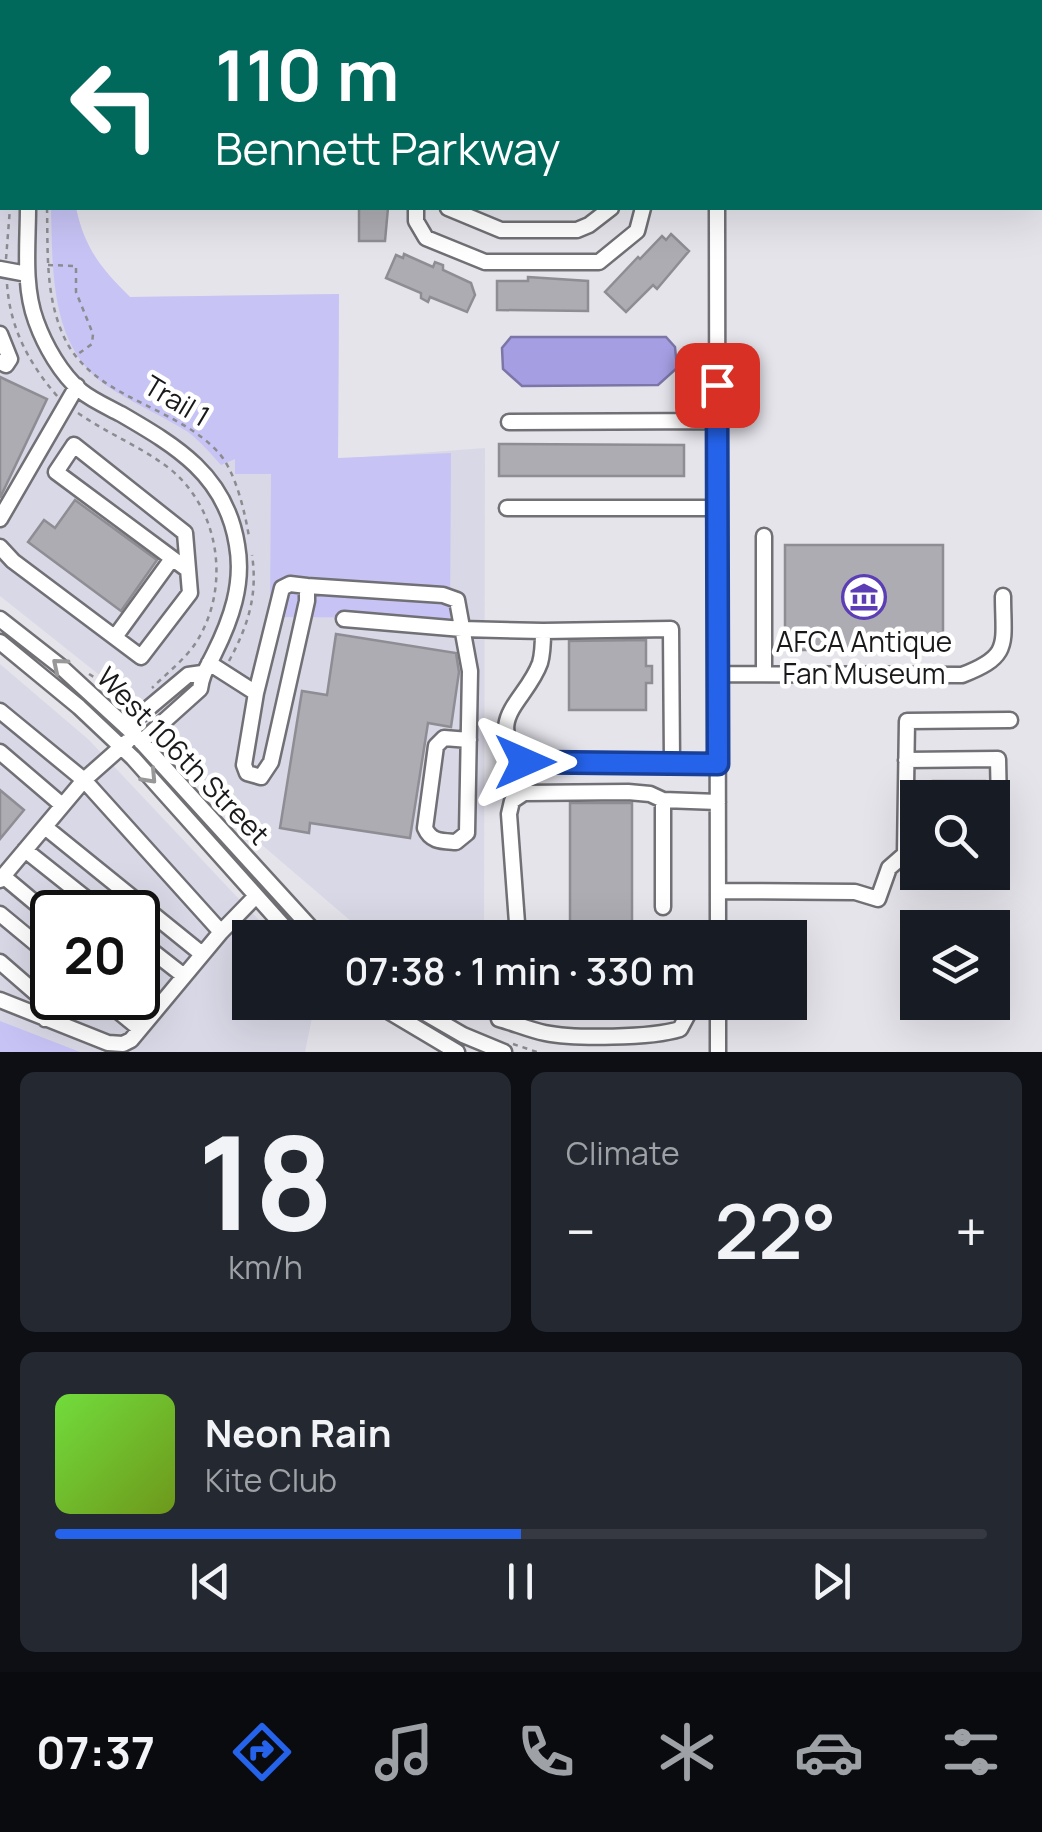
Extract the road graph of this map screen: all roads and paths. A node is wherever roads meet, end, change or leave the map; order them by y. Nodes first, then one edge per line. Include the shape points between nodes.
1 (10, 210) edge
2 (28, 210) edge
3 (48, 210) edge
4 (416, 210) edge
5 (453, 210) edge
6 (608, 210) edge
7 (642, 210) edge
8 (717, 210) edge
9 (48, 265) junction
10 (4, 270) edge
11 (28, 274) junction
12 (0, 334) edge
13 (76, 355) junction
14 (0, 362) edge
15 (76, 386) junction
16 (59, 398) dead end
17 (717, 421) junction
18 (509, 422) dead end
19 (33, 458) junction
20 (56, 472) junction
21 (507, 508) dead end
22 (717, 508) junction
23 (0, 519) edge
24 (764, 536) dead end
25 (0, 548) edge
26 (172, 560) junction
27 (188, 570) junction
28 (306, 586) junction
29 (1003, 596) dead end
30 (0, 618) edge
31 (344, 619) dead end
32 (462, 629) junction
33 (543, 630) junction
34 (116, 638) junction
35 (0, 642) edge
36 (205, 668) junction
37 (223, 672) junction
38 (718, 674) junction
39 (764, 674) junction
40 (256, 693) junction
41 (0, 711) edge
42 (1010, 720) dead end
43 (134, 735) junction
44 (468, 740) junction
45 (121, 747) junction
46 (0, 752) edge
47 (906, 760) junction
48 (672, 762) junction
49 (718, 764) junction
50 (84, 780) junction
51 (907, 780) edge
52 (998, 780) edge
53 (663, 800) junction
54 (718, 802) junction
55 (62, 806) junction
56 (44, 827) junction
57 (25, 850) junction
58 (900, 861) edge
59 (2, 878) edge
60 (75, 890) edge
61 (718, 891) junction
62 (256, 896) junction
63 (30, 900) edge
64 (663, 907) dead end
65 (0, 914) edge
66 (278, 920) edge
67 (304, 920) edge
68 (517, 920) edge
69 (718, 920) edge
70 (221, 932) junction
71 (30, 939) edge
72 (202, 954) junction
73 (160, 957) edge
74 (0, 962) edge
75 (184, 976) junction
76 (30, 988) edge
77 (0, 1000) edge
78 (160, 1005) edge
79 (30, 1013) edge
80 (48, 1020) edge
81 (129, 1020) edge
82 (148, 1020) edge
83 (403, 1020) edge
84 (437, 1020) edge
85 (502, 1020) edge
86 (685, 1020) edge
87 (718, 1020) edge
88 (140, 1029) junction
89 (457, 1052) edge
90 (504, 1052) edge
91 (718, 1052) edge

1 - 10 path
2 - 11 street
3 - 9 path, Trail 1
4 - 7 street via 426,238 485,262 599,262 637,232
5 - 6 street via 501,230 577,230
8 - 17 street
9 - 13 path, Trail 1 via 49,291
9 - 13 path via 76,266 76,292 93,334 92,344
10 - 11 street
10 - 16 path via 20,339
11 - 15 street via 35,319
12 - 14 street via 10,358 6,365
13 - 37 path, Trail 1 via 93,375 220,452 244,505 256,584 245,632
15 - 19 street
15 - 36 street via 176,446 224,502 238,546 237,600
17 - 18 street
17 - 22 street
19 - 20 street
19 - 23 street
20 - 26 street
20 - 27 street via 74,445 184,533
21 - 22 street
22 - 38 street
24 - 39 street
25 - 34 street
26 - 27 street
26 - 34 street
27 - 34 street via 190,592 141,656
28 - 32 street via 443,595 458,600
28 - 40 street via 282,588
28 - 40 street via 272,762 261,777 246,773 244,764
29 - 39 street via 998,656 962,675
43 -> 30 street, West 106th Street
31 - 32 street
32 - 33 street
32 - 44 street via 470,672
33 - 48 street via 671,629
33 - 48 street via 541,660 508,714 516,753 525,762
35 - 45 street, West 106th Street
36 - 37 street
36 - 43 street via 188,675
36 - 43 street via 200,689
37 - 40 street
38 - 39 street
38 - 49 street
41 - 50 street
42 - 47 street via 907,721
43 - 45 street
43 - 67 street, West 106th Street
44 - 44 street via 466,833 456,842 436,840 425,828 436,746 444,738
45 - 50 street
45 -> 62 street, West 106th Street
46 - 55 street
47 - 51 street
47 - 52 street via 998,759
48 - 49 street
49 - 54 street
50 - 55 street
50 - 70 street
53 - 54 street
53 - 64 street
53 - 68 street via 553,791 512,801
54 - 61 street
55 - 56 street
56 - 57 street
56 - 72 street
57 - 59 street
57 - 60 street
58 - 61 street via 889,868 878,899 855,892
59 - 63 street
61 - 69 street
62 - 66 street, West 106th Street
62 - 70 street
65 - 71 street
70 - 72 street
72 - 75 street
73 - 75 street
74 - 76 street
75 - 78 street
77 - 79 street
80 - 88 street via 108,1043 123,1044
81 - 88 street
82 - 88 street
83 - 89 street
84 - 90 street
85 - 86 street via 547,1034 606,1036 667,1034
87 - 91 street

